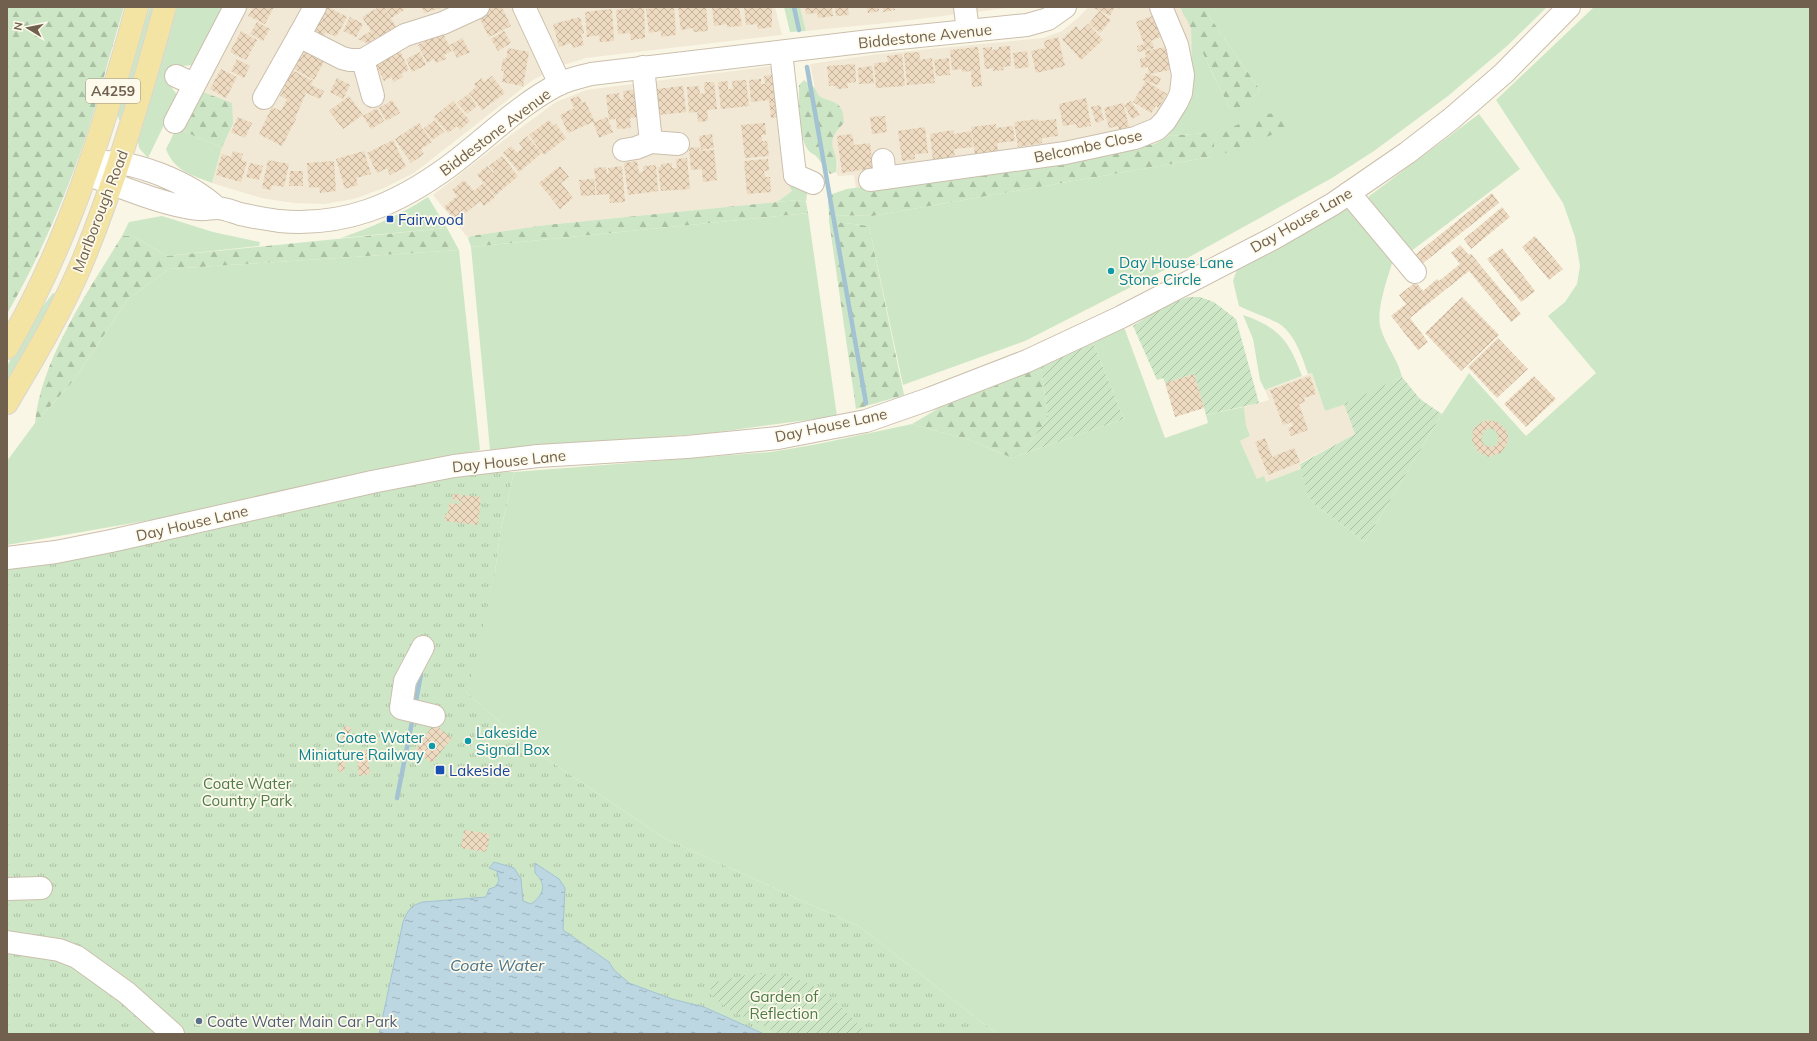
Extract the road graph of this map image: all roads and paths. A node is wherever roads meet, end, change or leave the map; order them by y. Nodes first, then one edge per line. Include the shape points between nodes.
1 (137, 7) edge
2 (165, 7) edge
3 (235, 7) edge
4 (315, 7) edge
5 (478, 7) edge
6 (524, 7) edge
7 (965, 7) edge
8 (1065, 7) edge
9 (1161, 7) edge
10 (1570, 7) edge
11 (968, 31) junction
12 (299, 36) junction
13 (780, 52) junction
14 (363, 60) junction
15 (643, 67) junction
16 (560, 84) junction
17 (373, 96) dead end
18 (264, 98) dead end
19 (175, 122) dead end
20 (651, 142) junction
21 (678, 144) dead end
22 (624, 150) dead end
23 (116, 173) junction
24 (879, 173) dead end
25 (86, 174) junction
26 (798, 180) dead end
27 (1349, 193) junction
28 (1415, 272) dead end
29 (7, 348) edge
30 (7, 403) edge
31 (7, 558) edge
32 (422, 647) dead end
33 (421, 712) dead end
34 (41, 888) dead end
35 (7, 889) edge
36 (7, 942) edge
37 (173, 1034) edge

1 - 25 main road, Marlborough Road / A4259
2 - 23 main road, Marlborough Road / A4259
3 - 19 street via 185,80
4 - 12 street
5 - 14 street via 443,23 405,35
6 - 16 street
7 - 11 street
8 - 11 street, Biddestone Avenue via 1048,19 1034,24
9 - 24 street, Belcombe Close via 1178,45 1183,84 1177,102 1157,129 1135,138 1066,153
10 - 27 street, Day House Lane via 1527,52 1477,98 1407,153
11 - 13 street, Biddestone Avenue
12 - 14 street via 342,58
12 - 18 street
13 - 15 street, Biddestone Avenue
13 - 26 street
14 - 17 street
15 - 16 street, Biddestone Avenue via 591,74
15 - 20 street
16 - 23 street, Biddestone Avenue via 541,94 423,185 373,209 330,220 294,222 251,216 217,208 202,196 154,173
20 - 21 street
20 - 22 street
23 - 25 street, Biddestone Avenue via 101,162
23 - 30 main road, Marlborough Road / A4259 via 84,259 61,307
25 - 29 main road, Marlborough Road / A4259 via 35,296
27 - 28 street
27 - 31 street, Day House Lane via 1274,238 1064,344 991,376 866,421 778,438 531,457 454,466 103,543
32 - 33 street via 405,681 402,708
34 - 35 street
36 - 37 street via 59,950 77,956 127,993

